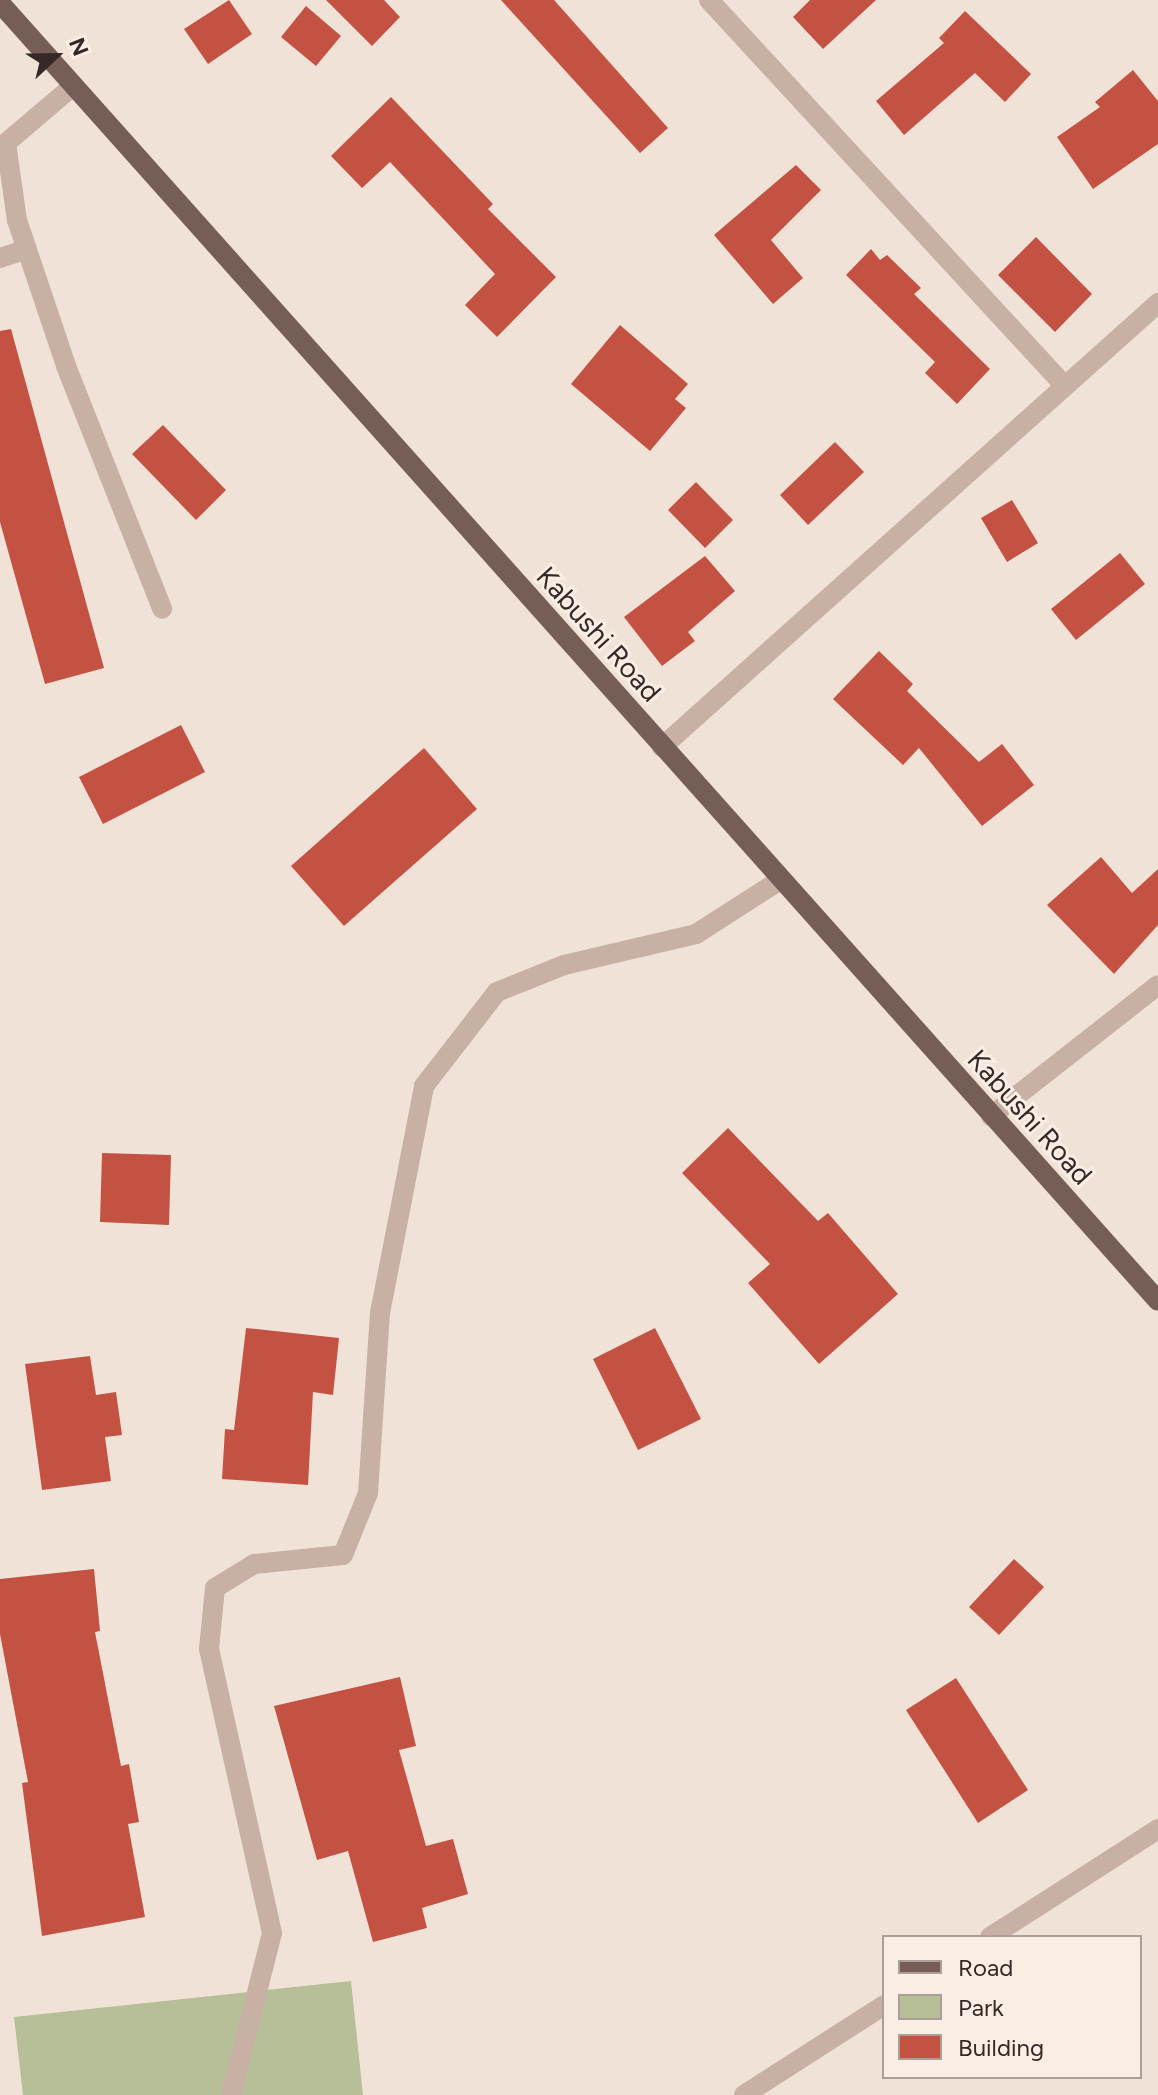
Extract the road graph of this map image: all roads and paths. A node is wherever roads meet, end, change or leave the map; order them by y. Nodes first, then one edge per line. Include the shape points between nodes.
1 (709, 0) edge
2 (0, 3) edge
3 (73, 86) junction
4 (27, 249) junction
5 (0, 258) edge
6 (1158, 303) edge
7 (1063, 384) junction
8 (162, 609) dead end
9 (662, 747) junction
10 (780, 880) junction
11 (1158, 985) edge
12 (991, 1116) junction
13 (1158, 1301) edge
14 (1158, 1829) edge
15 (993, 1935) edge
16 (882, 2006) edge
17 (231, 2095) edge
18 (744, 2095) edge

1 - 7 street
2 - 3 main road, Kabushi Road
3 - 4 street via 6,143 17,220
3 - 9 main road, Kabushi Road
4 - 5 street
4 - 8 street via 66,366
6 - 7 street
7 - 9 street
9 - 10 main road, Kabushi Road
10 - 12 main road, Kabushi Road
10 - 17 street via 696,934 564,965 497,992 424,1086 380,1313 368,1493 343,1555 254,1564 215,1588 209,1649 272,1933
11 - 12 street
12 - 13 main road, Kabushi Road
14 - 15 street
16 - 18 street

